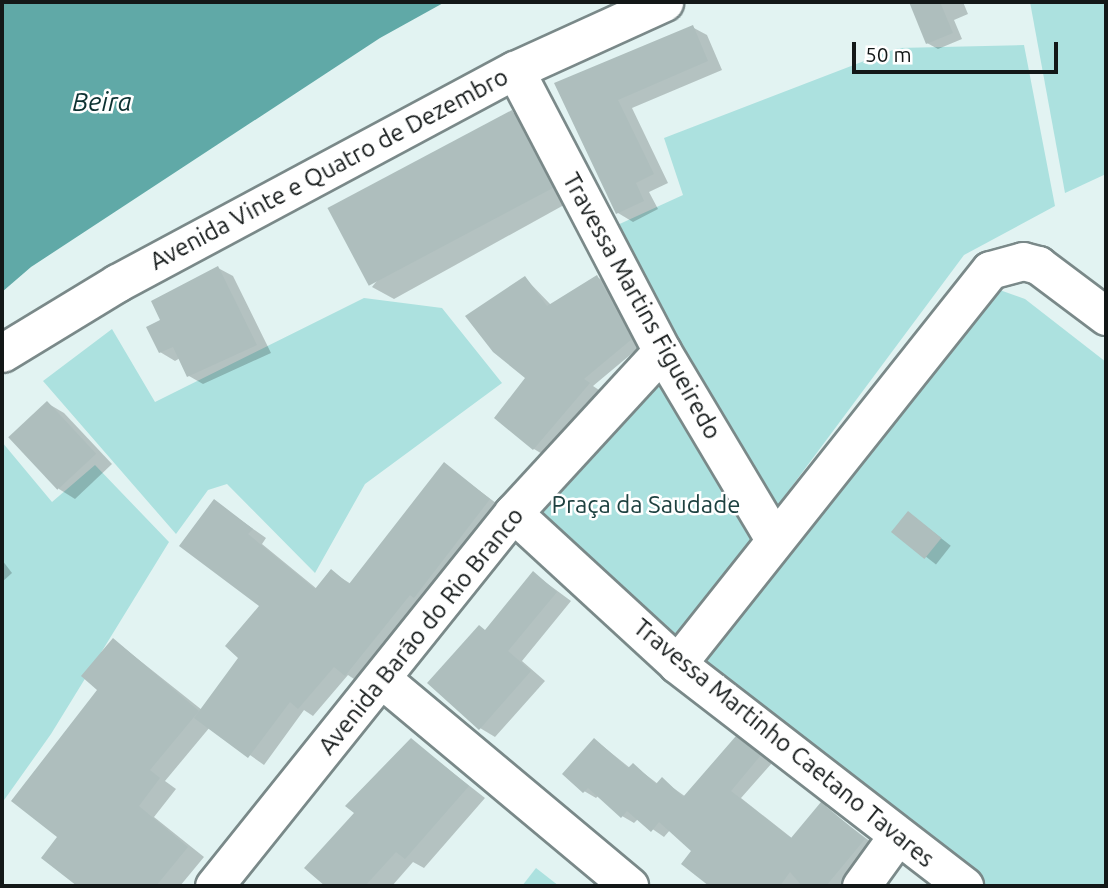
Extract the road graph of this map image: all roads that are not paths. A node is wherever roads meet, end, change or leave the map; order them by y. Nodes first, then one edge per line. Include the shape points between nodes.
1 (664, 2) edge
2 (515, 69) junction
3 (1106, 316) edge
4 (662, 351) junction
5 (2, 353) edge
6 (513, 513) junction
7 (774, 539) junction
8 (677, 664) junction
9 (383, 680) junction
10 (897, 836) junction
11 (214, 886) edge
12 (629, 886) edge
13 (861, 886) edge
14 (964, 886) edge

1 - 2 street, Avenida Vinte e Quatro de Dezembro
2 - 4 street, Travessa Martins Figueiredo
2 - 5 street, Avenida Vinte e Quatro de Dezembro via 117,283
3 - 7 street via 1038,265 1023,261 990,270
4 - 6 street, Avenida Barão do Rio Branco
4 - 7 street, Travessa Martins Figueiredo
6 - 8 street, Travessa Martinho Caetano Tavares
6 - 9 street, Avenida Barão do Rio Branco
7 - 8 street
8 - 10 street, Travessa Martinho Caetano Tavares
9 - 11 street, Avenida Barão do Rio Branco
9 - 12 street
10 - 13 street
10 - 14 street, Travessa Martinho Caetano Tavares

